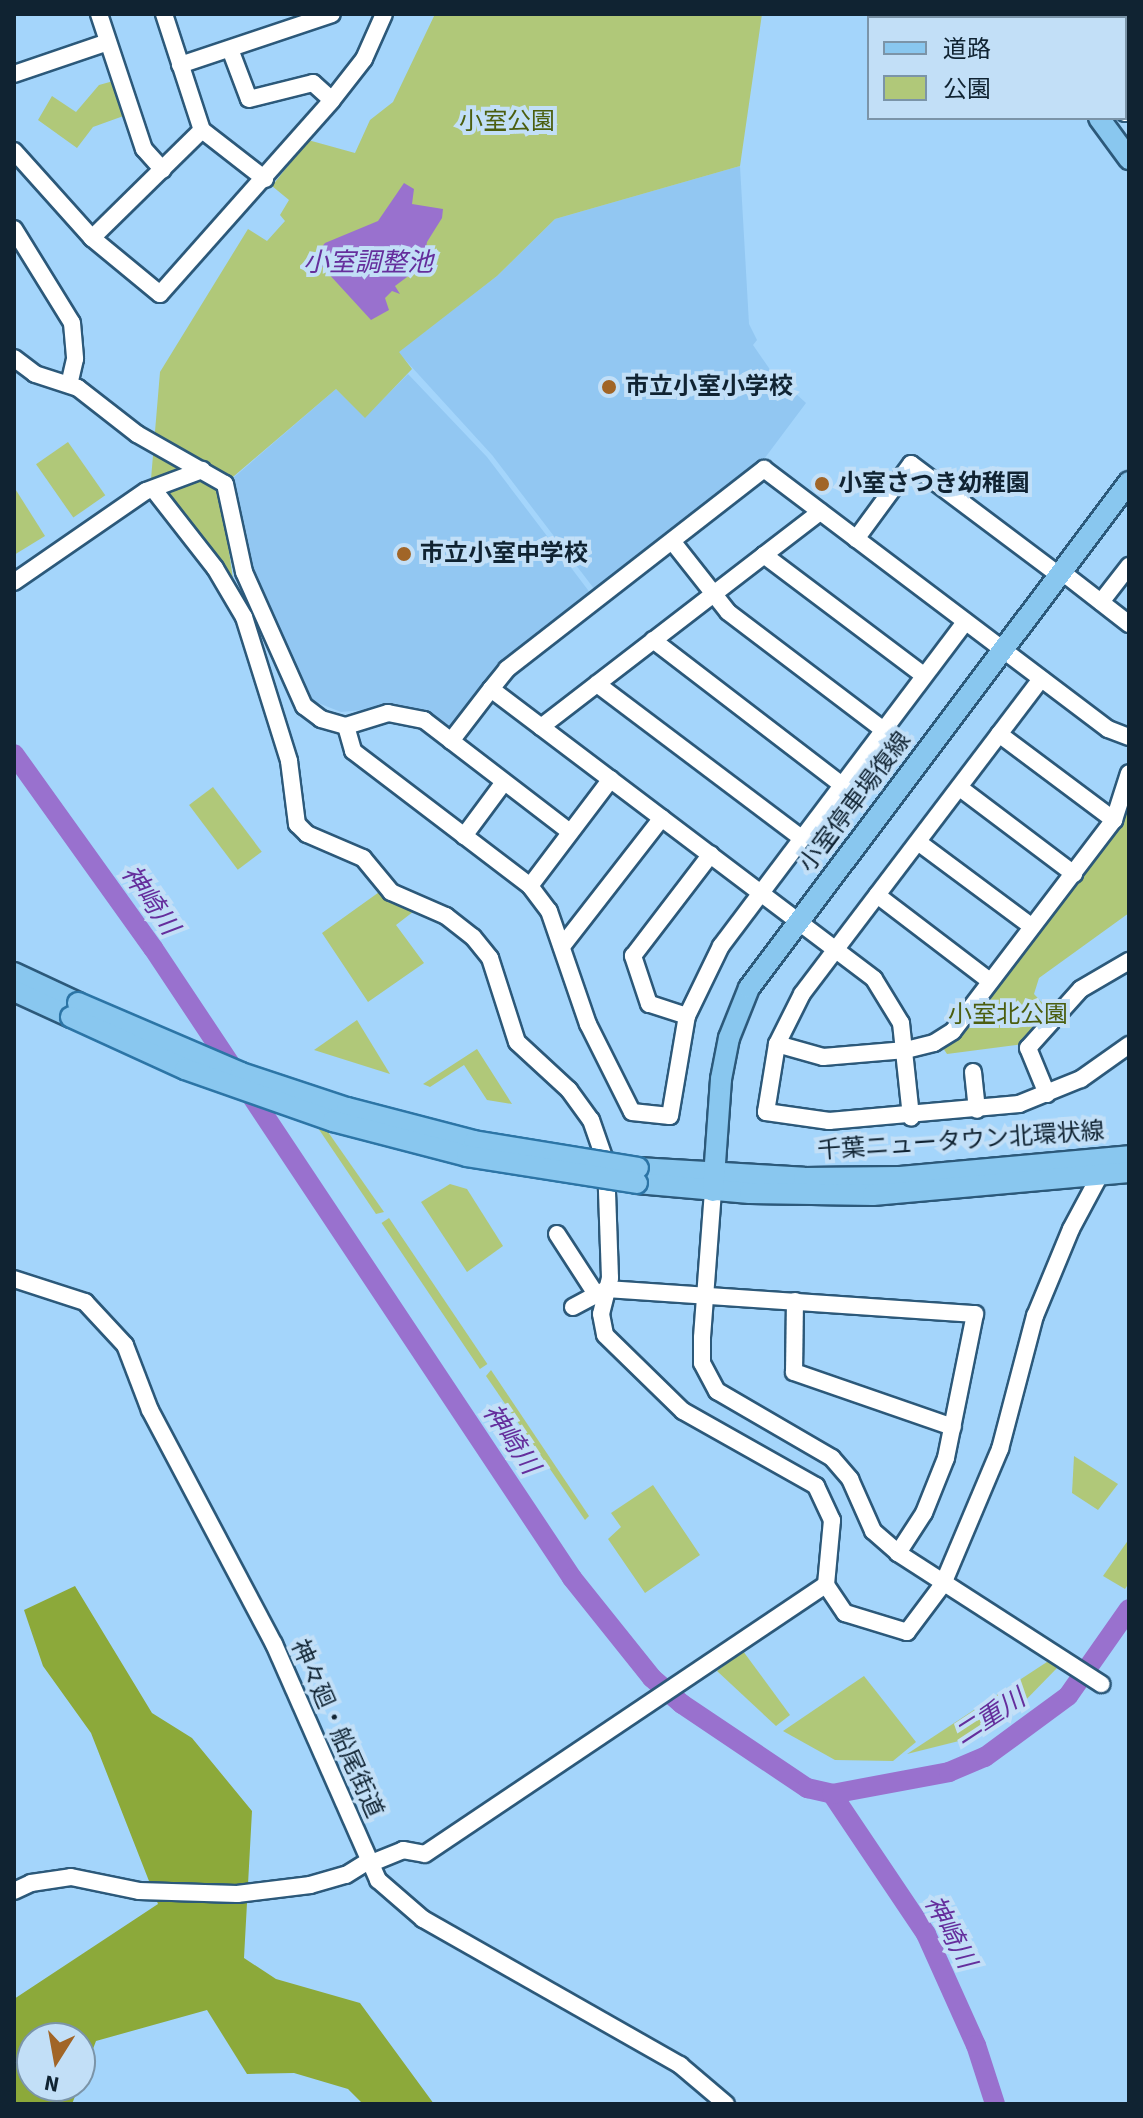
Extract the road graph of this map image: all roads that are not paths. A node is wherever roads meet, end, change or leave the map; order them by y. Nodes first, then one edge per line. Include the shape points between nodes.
1 (99, 14) edge
2 (164, 14) edge
3 (332, 14) edge
4 (378, 16) edge
5 (108, 42) junction
6 (230, 49) junction
7 (180, 65) junction
8 (14, 74) edge
9 (332, 100) junction
10 (1108, 121) edge
11 (202, 130) junction
12 (14, 151) edge
13 (1129, 159) edge
14 (163, 170) junction
15 (265, 179) junction
16 (14, 229) edge
17 (92, 238) junction
18 (14, 358) edge
19 (69, 384) junction
20 (194, 465) junction
21 (1128, 484) edge
22 (154, 490) junction
23 (820, 512) junction
24 (856, 539) junction
25 (672, 541) junction
26 (764, 555) junction
27 (1129, 566) edge
28 (1061, 574) junction
29 (14, 582) edge
30 (712, 595) junction
31 (1101, 602) junction
32 (965, 622) junction
33 (1129, 624) edge
34 (653, 640) junction
35 (1002, 650) junction
36 (923, 675) junction
37 (1041, 679) junction
38 (597, 684) junction
39 (491, 689) junction
40 (346, 726) junction
41 (541, 727) junction
42 (882, 729) junction
43 (999, 734) junction
44 (1129, 737) edge
45 (451, 741) junction
46 (1129, 773) edge
47 (611, 779) junction
48 (504, 782) junction
49 (841, 784) junction
50 (960, 788) junction
51 (662, 818) junction
52 (1114, 820) junction
53 (570, 832) junction
54 (464, 836) junction
55 (801, 838) junction
56 (918, 842) junction
57 (711, 854) junction
58 (1074, 874) junction
59 (530, 886) junction
60 (761, 892) junction
61 (877, 895) junction
62 (797, 920) junction
63 (1031, 926) junction
64 (563, 945) junction
65 (836, 950) junction
66 (1129, 961) edge
67 (14, 973) edge
68 (990, 981) junction
69 (14, 991) edge
70 (74, 1010) junction
71 (687, 1016) junction
72 (777, 1044) junction
73 (1129, 1045) edge
74 (906, 1050) junction
75 (973, 1072) dead end
76 (1047, 1094) junction
77 (977, 1110) junction
78 (911, 1117) junction
79 (1129, 1156) edge
80 (1129, 1172) edge
81 (1100, 1175) junction
82 (714, 1183) junction
83 (557, 1234) dead end
84 (14, 1279) edge
85 (601, 1290) junction
86 (705, 1296) junction
87 (795, 1301) junction
88 (573, 1307) dead end
89 (953, 1427) junction
90 (898, 1553) junction
91 (943, 1584) junction
92 (826, 1585) junction
93 (1101, 1684) dead end
94 (368, 1862) junction
95 (14, 1891) edge
96 (726, 2104) edge

1 - 5 street
2 - 7 street
3 - 6 street
4 - 9 street via 364,59
5 - 8 street
5 - 14 street via 144,149
6 - 7 street
6 - 9 street via 249,99 313,83
7 - 11 street
9 - 15 street
10 - 13 main road
11 - 14 street
11 - 15 street
12 - 17 street
14 - 17 street
15 - 17 street via 160,294
16 - 19 street via 72,323 75,359
18 - 19 street via 35,374
19 - 20 street via 154,444
20 - 22 street
20 - 40 street via 229,492 244,572 304,706 321,719
21 - 28 main road, 小室停車場復線
22 - 29 street
22 - 85 street via 215,568 244,617 289,761 297,824 307,834 363,858 391,892 446,916 473,937 490,958 517,1042 569,1090 591,1120 606,1163
23 - 24 street
23 - 25 street via 764,469
23 - 26 street
24 - 28 street via 911,464
24 - 32 street
25 - 30 street
25 - 39 street via 507,669
26 - 30 street
26 - 36 street
27 - 31 street
28 - 31 street
28 - 35 main road, 小室停車場復線
30 - 34 street
30 - 42 street
31 - 33 street
32 - 35 street
32 - 36 street
34 - 38 street
34 - 49 street
35 - 37 street
35 - 62 main road, 小室停車場復線
36 - 42 street
37 - 43 street
37 - 44 street via 1108,729
38 - 41 street
38 - 55 street
39 - 41 street
39 - 45 street
40 - 45 street via 388,713 403,714 424,720
40 - 54 street via 353,751
41 - 47 street
42 - 49 street
43 - 50 street
43 - 52 street
45 - 48 street
46 - 52 street
47 - 51 street
47 - 53 street
48 - 53 street
48 - 54 street
49 - 55 street
50 - 56 street
50 - 58 street
51 - 57 street
51 - 64 street
52 - 58 street
53 - 59 street
54 - 59 street
55 - 60 street
56 - 61 street
56 - 63 street
57 - 60 street
57 - 71 street via 633,956 649,1004
58 - 63 street
59 - 64 street via 549,911
60 - 62 street
60 - 71 street via 721,946
61 - 65 street
61 - 68 street
62 - 65 street
62 - 82 main road, 小室停車場復線 via 749,988 729,1038
63 - 68 street
64 - 71 street via 592,1035 632,1112 670,1116
65 - 72 street via 802,994
65 - 74 street via 874,979 891,1001
66 - 76 street via 1081,989 1028,1048
67 - 70 main road, 千葉ニュータウン北環状線
68 - 74 street via 953,1031 934,1043
69 - 70 main road, 千葉ニュータウン北環状線
70 - 82 main road, 千葉ニュータウン北環状線, bridge via 185,1069 333,1121 467,1156
72 - 74 street via 823,1057
72 - 78 street via 766,1112 829,1121
73 - 76 street via 1081,1079
74 - 78 street
75 - 77 street
76 - 77 street
77 - 78 street
79 - 82 main road, 千葉ニュータウン北環状線 via 900,1177
80 - 81 main road, 千葉ニュータウン北環状線
81 - 82 main road, 千葉ニュータウン北環状線 via 873,1195
81 - 91 street via 1035,1316 1000,1449
82 - 86 street
83 - 85 street
84 - 94 street, 神々廻・船尾街道 via 85,1302 125,1345 150,1410 259,1612
85 - 86 street
85 - 88 street
85 - 92 street via 602,1330 627,1362 683,1411 807,1479 824,1496 832,1520
86 - 87 street
86 - 90 street via 702,1363 717,1391 832,1458 850,1479 873,1531
87 - 89 street via 794,1372
87 - 89 street via 975,1314
89 - 90 street via 935,1491
90 - 91 street
91 - 92 street via 907,1632 845,1613
91 - 93 street
92 - 94 street via 425,1854 403,1850
94 - 95 street via 310,1885 237,1894 139,1891 71,1877
94 - 96 street, 神々廻・船尾街道 via 394,1897 423,1919 680,2065

